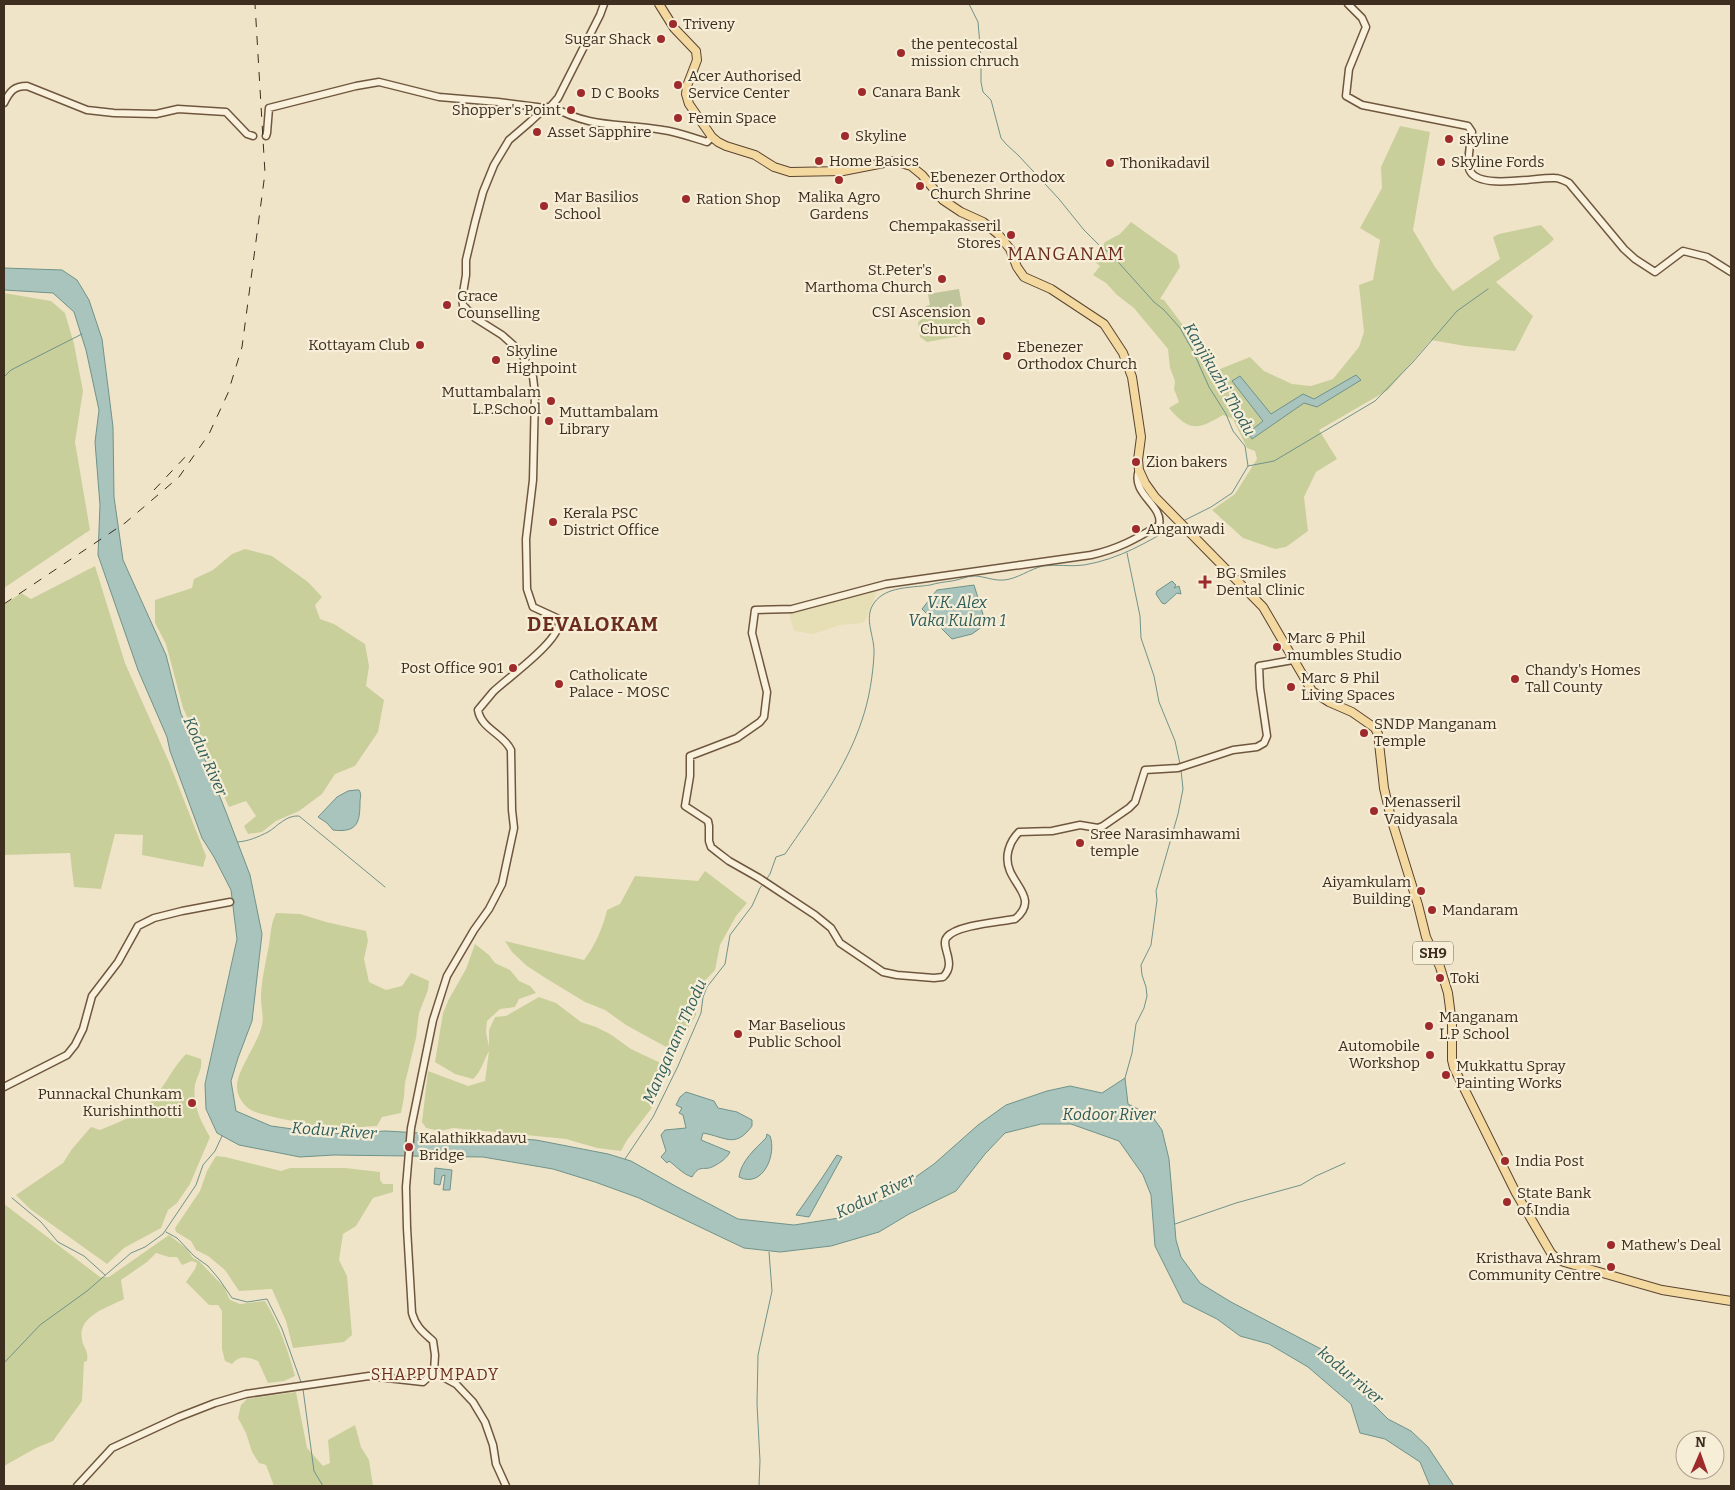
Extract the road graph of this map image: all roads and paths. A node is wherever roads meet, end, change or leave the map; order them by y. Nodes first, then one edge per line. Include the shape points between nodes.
1 (604, 4) edge
2 (659, 4) edge
3 (1348, 4) edge
4 (4, 103) edge
5 (548, 107) junction
6 (253, 136) dead end
7 (266, 136) dead end
8 (712, 137) junction
9 (1731, 272) edge
10 (1139, 470) junction
11 (1293, 660) junction
12 (230, 902) dead end
13 (4, 1087) edge
14 (1731, 1301) edge
15 (434, 1372) junction
16 (77, 1486) edge
17 (506, 1486) edge

1 - 5 main road via 558,98
2 - 8 main road via 674,28 696,51 697,60 686,94 694,113
3 - 9 main road via 1366,27 1349,69 1346,96 1362,105 1468,126 1472,132 1469,167 1472,174 1482,180 1556,178 1569,184 1624,249 1655,272 1683,251 1707,257
4 - 6 main road via 9,92 17,86 27,86 87,110 156,114 178,109 226,112
5 - 7 main road via 439,97 379,82 269,108
5 - 8 main road via 594,123 664,130 707,142
5 - 15 main road via 509,140 494,165 475,222 462,298 463,305 475,318 521,352 533,378 536,394 533,480 526,539 528,590 533,607 559,619 560,623 550,642 478,710 486,725 508,743 511,750 514,828 502,884 447,976 433,1020 411,1128 406,1187 412,1313 418,1328 434,1341
8 - 10 main road via 790,172 843,171 894,161 905,163 922,175 943,200 992,229 1005,240 1024,277 1051,289 1111,332 1132,377 1141,437
10 - 11 main road, SH9 via 1155,497 1263,607
10 - 11 main road via 1139,486 1160,522 1112,550 886,584 792,609 755,610 752,633 767,692 764,717 737,738 690,756 685,806 708,821 712,847 815,915 830,928 840,943 883,972 939,978 946,974 950,962 945,943 948,935 961,928 1015,919 1020,915 1023,891 1011,874 1008,859 1012,840 1020,832 1080,826 1098,828 1135,802 1145,770 1180,767 1264,743 1267,736 1259,666
11 - 14 main road, SH9 via 1312,691 1352,712 1375,728 1378,734 1391,818 1426,937 1448,993 1454,1068 1516,1193 1551,1253 1564,1262 1662,1290
12 - 13 main road via 154,918 138,926 118,962 92,996 83,1028 67,1055
15 - 16 main road via 423,1382 369,1376 246,1394 215,1403 112,1448
15 - 17 main road via 456,1384 473,1402 485,1422 496,1464

